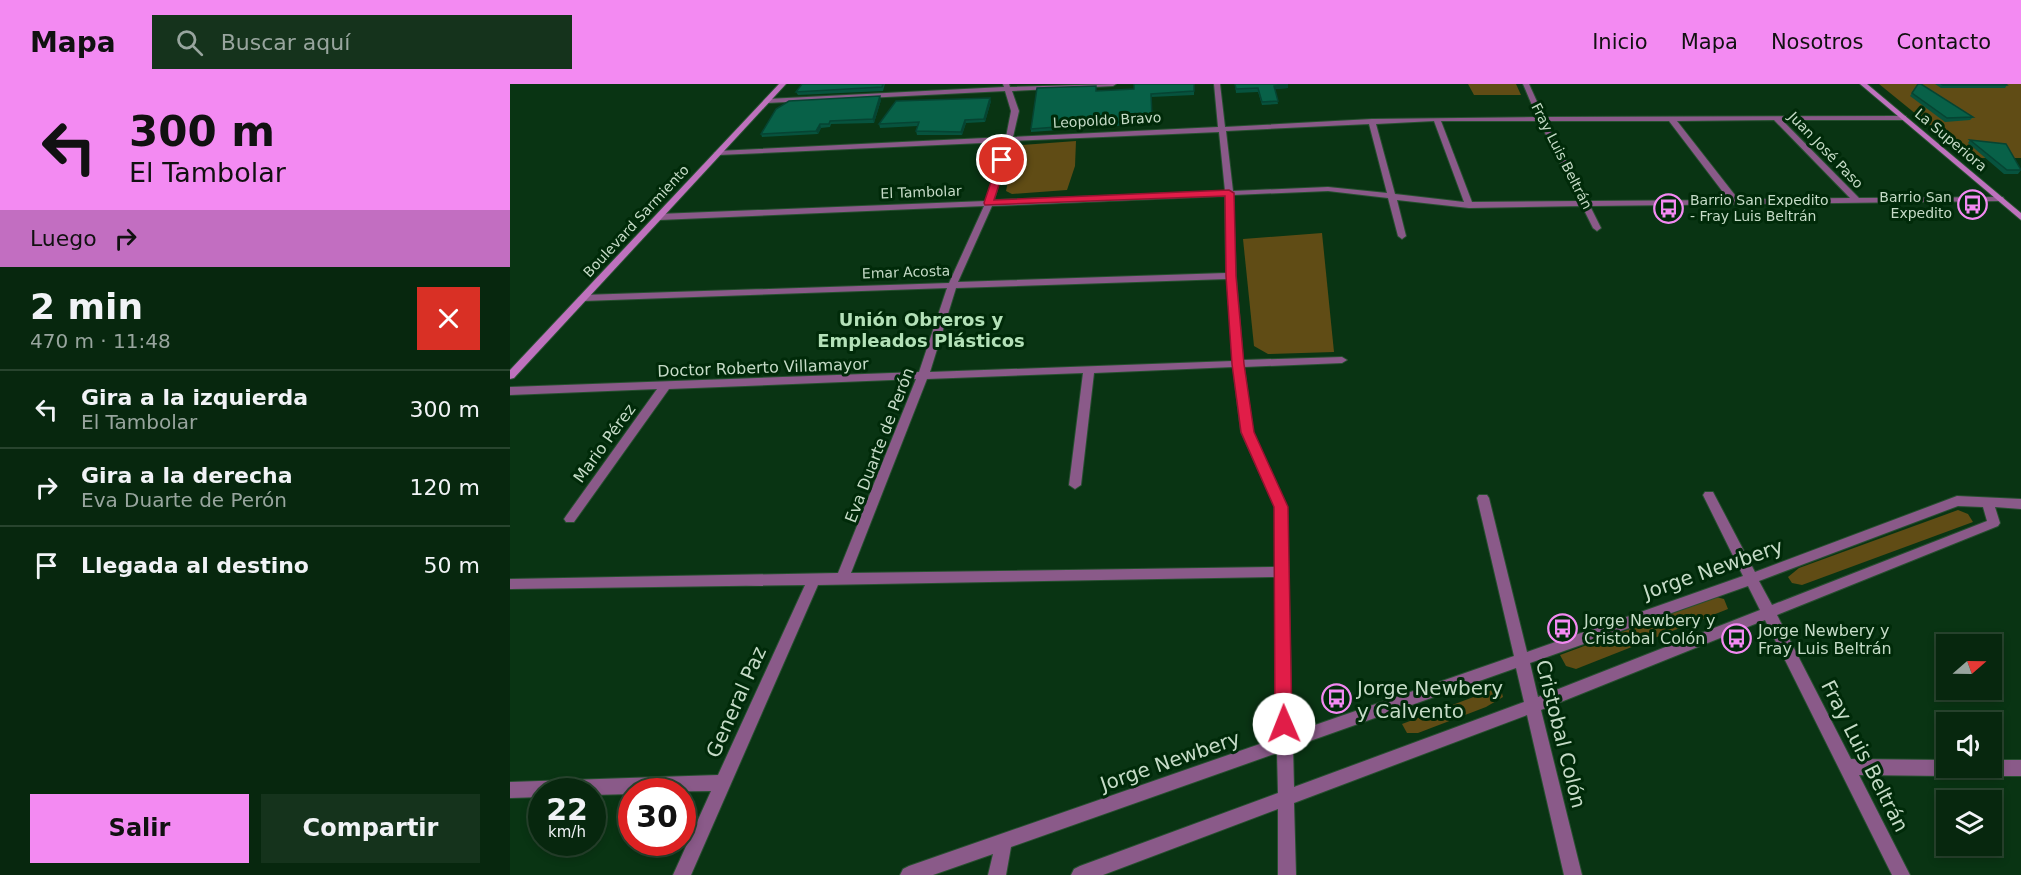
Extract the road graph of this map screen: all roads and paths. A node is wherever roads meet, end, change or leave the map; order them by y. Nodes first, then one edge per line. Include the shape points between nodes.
1 (783, 84) edge
2 (900, 84) edge
3 (1113, 84) edge
4 (1217, 84) edge
5 (1526, 84) edge
6 (1863, 84) edge
7 (1007, 87) edge
8 (897, 94) junction
9 (767, 101) junction
10 (1541, 118) junction
11 (1671, 118) junction
12 (1776, 118) junction
13 (1903, 118) junction
14 (1437, 119) junction
15 (1372, 121) junction
16 (1224, 128) junction
17 (1009, 139) junction
18 (718, 153) junction
19 (1229, 193) junction
20 (1394, 197) junction
21 (2000, 200) junction
22 (1857, 201) junction
23 (989, 203) junction
24 (1736, 203) junction
25 (1587, 204) junction
26 (1469, 205) junction
27 (658, 217) junction
28 (2021, 218) edge
29 (1598, 228) dead end
30 (1402, 236) dead end
31 (1231, 276) junction
32 (953, 284) junction
33 (583, 298) junction
34 (1342, 360) dead end
35 (1238, 364) junction
36 (1089, 370) junction
37 (510, 376) edge
38 (923, 376) junction
39 (665, 386) junction
40 (510, 390) edge
41 (1074, 485) dead end
42 (1709, 495) dead end
43 (1483, 498) dead end
44 (1988, 504) junction
45 (2021, 504) edge
46 (570, 519) dead end
47 (1282, 572) junction
48 (814, 579) junction
49 (842, 579) junction
50 (1751, 579) junction
51 (510, 584) edge
52 (1768, 612) junction
53 (1521, 658) junction
54 (1533, 706) junction
55 (1284, 743) junction
56 (1847, 767) junction
57 (1936, 768) edge
58 (2002, 768) edge
59 (2021, 768) edge
60 (723, 783) junction
61 (510, 790) edge
62 (1285, 798) junction
63 (1004, 841) junction
64 (682, 875) edge
65 (909, 875) edge
66 (998, 875) edge
67 (1080, 875) edge
68 (1287, 875) edge
69 (1573, 875) edge
70 (1901, 875) edge

1 - 9 street, Boulevard Sarmiento
2 - 8 street
3 - 7 street
4 - 16 street
5 - 10 street, Fray Luis Beltrán
6 - 13 street, La Superiora
7 - 8 street
7 - 17 street, Eva Duarte de Perón via 1015,111
8 - 9 street
9 - 18 street, Boulevard Sarmiento
10 - 11 street, Leopoldo Bravo
10 - 14 street, Leopoldo Bravo
10 - 25 street, Fray Luis Beltrán
11 - 12 street, Leopoldo Bravo
11 - 24 street
12 - 13 street, Leopoldo Bravo
12 - 22 street, Juan José Paso
13 - 21 street, La Superiora
14 - 15 street, Leopoldo Bravo
14 - 26 street
15 - 16 street, Leopoldo Bravo
15 - 20 street
16 - 17 street, Leopoldo Bravo
16 - 19 street
17 - 18 street, Leopoldo Bravo
17 - 23 street, Eva Duarte de Perón
18 - 27 street, Boulevard Sarmiento
19 - 20 street, El Tambolar via 1328,189
19 - 23 street, El Tambolar
19 - 31 street
20 - 26 street, El Tambolar via 1430,204
20 - 30 street
21 - 22 street, El Tambolar
21 - 28 street, La Superiora
22 - 24 street, El Tambolar
23 - 27 street, El Tambolar
23 - 32 street, Eva Duarte de Perón
24 - 25 street, El Tambolar
25 - 26 street, El Tambolar
25 - 29 street, Fray Luis Beltrán
27 - 33 street, Boulevard Sarmiento
31 - 32 street, Emar Acosta
31 - 35 street
32 - 33 street, Emar Acosta
32 - 38 street, Eva Duarte de Perón
33 - 37 street, Boulevard Sarmiento
34 - 35 street, Doctor Roberto Villamayor
35 - 36 street, Doctor Roberto Villamayor
35 - 47 street via 1247,432 1281,507
36 - 38 street, Doctor Roberto Villamayor
36 - 41 street
38 - 39 street, Doctor Roberto Villamayor
38 - 49 street, Eva Duarte de Perón
39 - 40 street, Doctor Roberto Villamayor
39 - 46 street, Mario Pérez
42 - 50 street, Fray Luis Beltrán
43 - 53 street, Cristobal Colón
44 - 45 street, Jorge Newbery
44 - 50 street, Jorge Newbery via 1957,501
44 - 52 street via 1994,523
47 - 49 street
47 - 55 street
48 - 49 street
48 - 51 street
48 - 60 street, General Paz
50 - 52 street, Fray Luis Beltrán
50 - 53 street, Jorge Newbery
52 - 54 street
52 - 56 street, Fray Luis Beltrán
53 - 54 street, Cristobal Colón
53 - 55 street, Jorge Newbery
54 - 62 street
54 - 69 street, Cristobal Colón
55 - 62 street
55 - 63 street, Jorge Newbery
56 - 57 street
56 - 70 street, Fray Luis Beltrán
58 - 59 street
60 - 61 street
60 - 64 street, General Paz
62 - 67 street
62 - 68 street
63 - 65 street, Jorge Newbery
63 - 66 street

